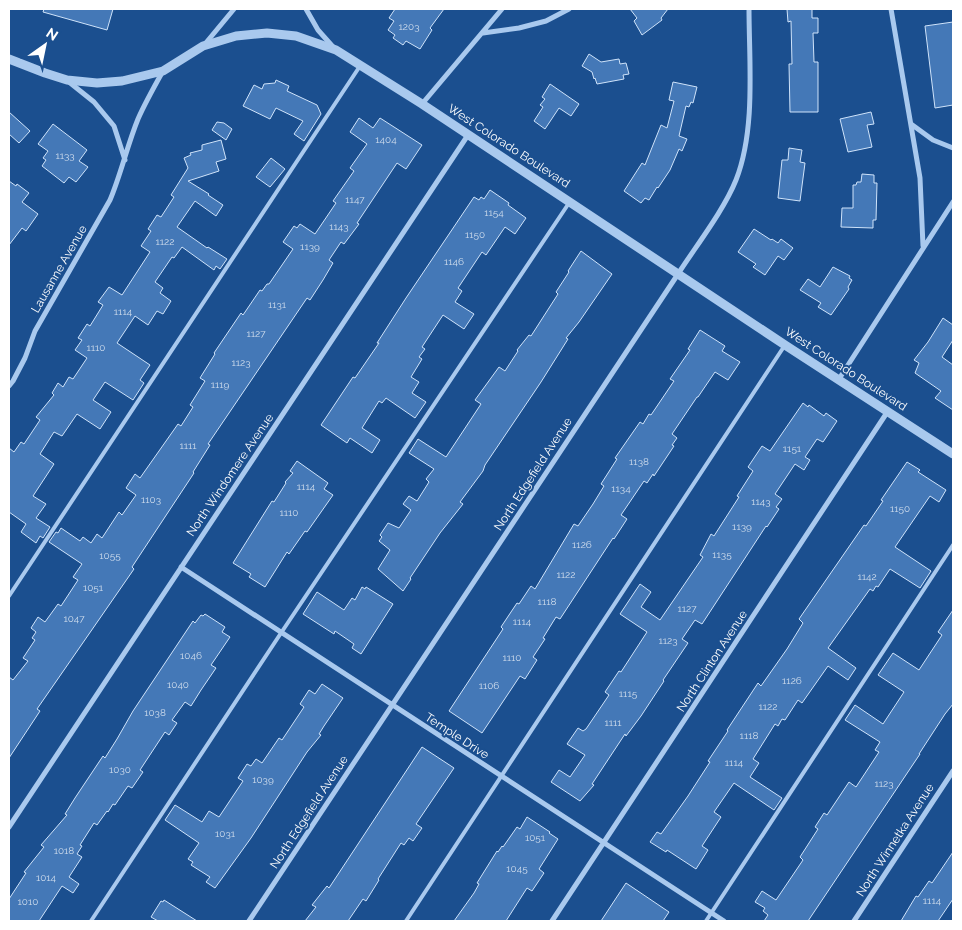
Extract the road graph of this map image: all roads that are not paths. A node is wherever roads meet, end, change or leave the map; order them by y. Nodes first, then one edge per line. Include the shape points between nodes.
1 (234, 9) edge
2 (306, 9) edge
3 (502, 9) edge
4 (570, 9) edge
5 (749, 9) edge
6 (891, 9) edge
7 (482, 33) junction
8 (203, 46) junction
9 (336, 50) junction
10 (9, 59) edge
11 (360, 66) junction
12 (163, 71) junction
13 (66, 80) junction
14 (422, 104) junction
15 (911, 124) junction
16 (468, 135) junction
17 (953, 148) edge
18 (125, 160) junction
19 (570, 201) junction
20 (953, 202) edge
21 (923, 246) junction
22 (678, 274) junction
23 (786, 345) junction
24 (839, 379) junction
25 (9, 386) edge
26 (888, 411) junction
27 (953, 454) edge
28 (953, 545) edge
29 (181, 566) junction
30 (9, 596) edge
31 (281, 633) junction
32 (392, 705) junction
33 (953, 771) edge
34 (502, 777) junction
35 (9, 827) edge
36 (604, 844) junction
37 (711, 913) junction
38 (91, 921) edge
39 (249, 921) edge
40 (406, 921) edge
41 (552, 921) edge
42 (706, 921) edge
43 (724, 921) edge
44 (854, 921) edge

1 - 8 street
2 - 9 street via 318,30
3 - 7 street
4 - 7 street via 546,21
5 - 22 street, North Edgefield Avenue via 750,94 743,155 736,180 723,204
6 - 15 street
7 - 14 street
8 - 9 street, West Colorado Boulevard via 236,36 267,33 296,36
8 - 12 street, West Colorado Boulevard
9 - 11 street, West Colorado Boulevard
10 - 13 street, West Colorado Boulevard
11 - 14 street, West Colorado Boulevard
11 - 30 lane
12 - 13 street, West Colorado Boulevard via 122,81
12 - 18 street, Lausanne Avenue via 137,121
13 - 18 street via 94,102 114,126
14 - 16 street, West Colorado Boulevard
15 - 17 street via 933,140
15 - 21 street via 920,178
16 - 19 street, West Colorado Boulevard
16 - 29 street, North Windomere Avenue
18 - 25 street, Lausanne Avenue via 110,200 35,331
19 - 22 street, West Colorado Boulevard
19 - 31 lane
20 - 21 street
21 - 24 street
22 - 23 street, West Colorado Boulevard
22 - 32 street, North Edgefield Avenue
23 - 24 street, West Colorado Boulevard
23 - 34 lane
24 - 26 street, West Colorado Boulevard
26 - 27 street, West Colorado Boulevard
26 - 36 street, North Clinton Avenue
28 - 37 lane
29 - 31 street, Temple Drive
29 - 35 street, North Windomere Avenue
31 - 32 street, Temple Drive
31 - 38 lane
32 - 34 street, Temple Drive
32 - 39 street, North Edgefield Avenue
33 - 44 street, North Winnetka Avenue
34 - 36 street, Temple Drive
34 - 40 lane
36 - 37 street, Temple Drive
36 - 41 street, North Clinton Avenue
37 - 42 lane
37 - 43 street, Temple Drive

